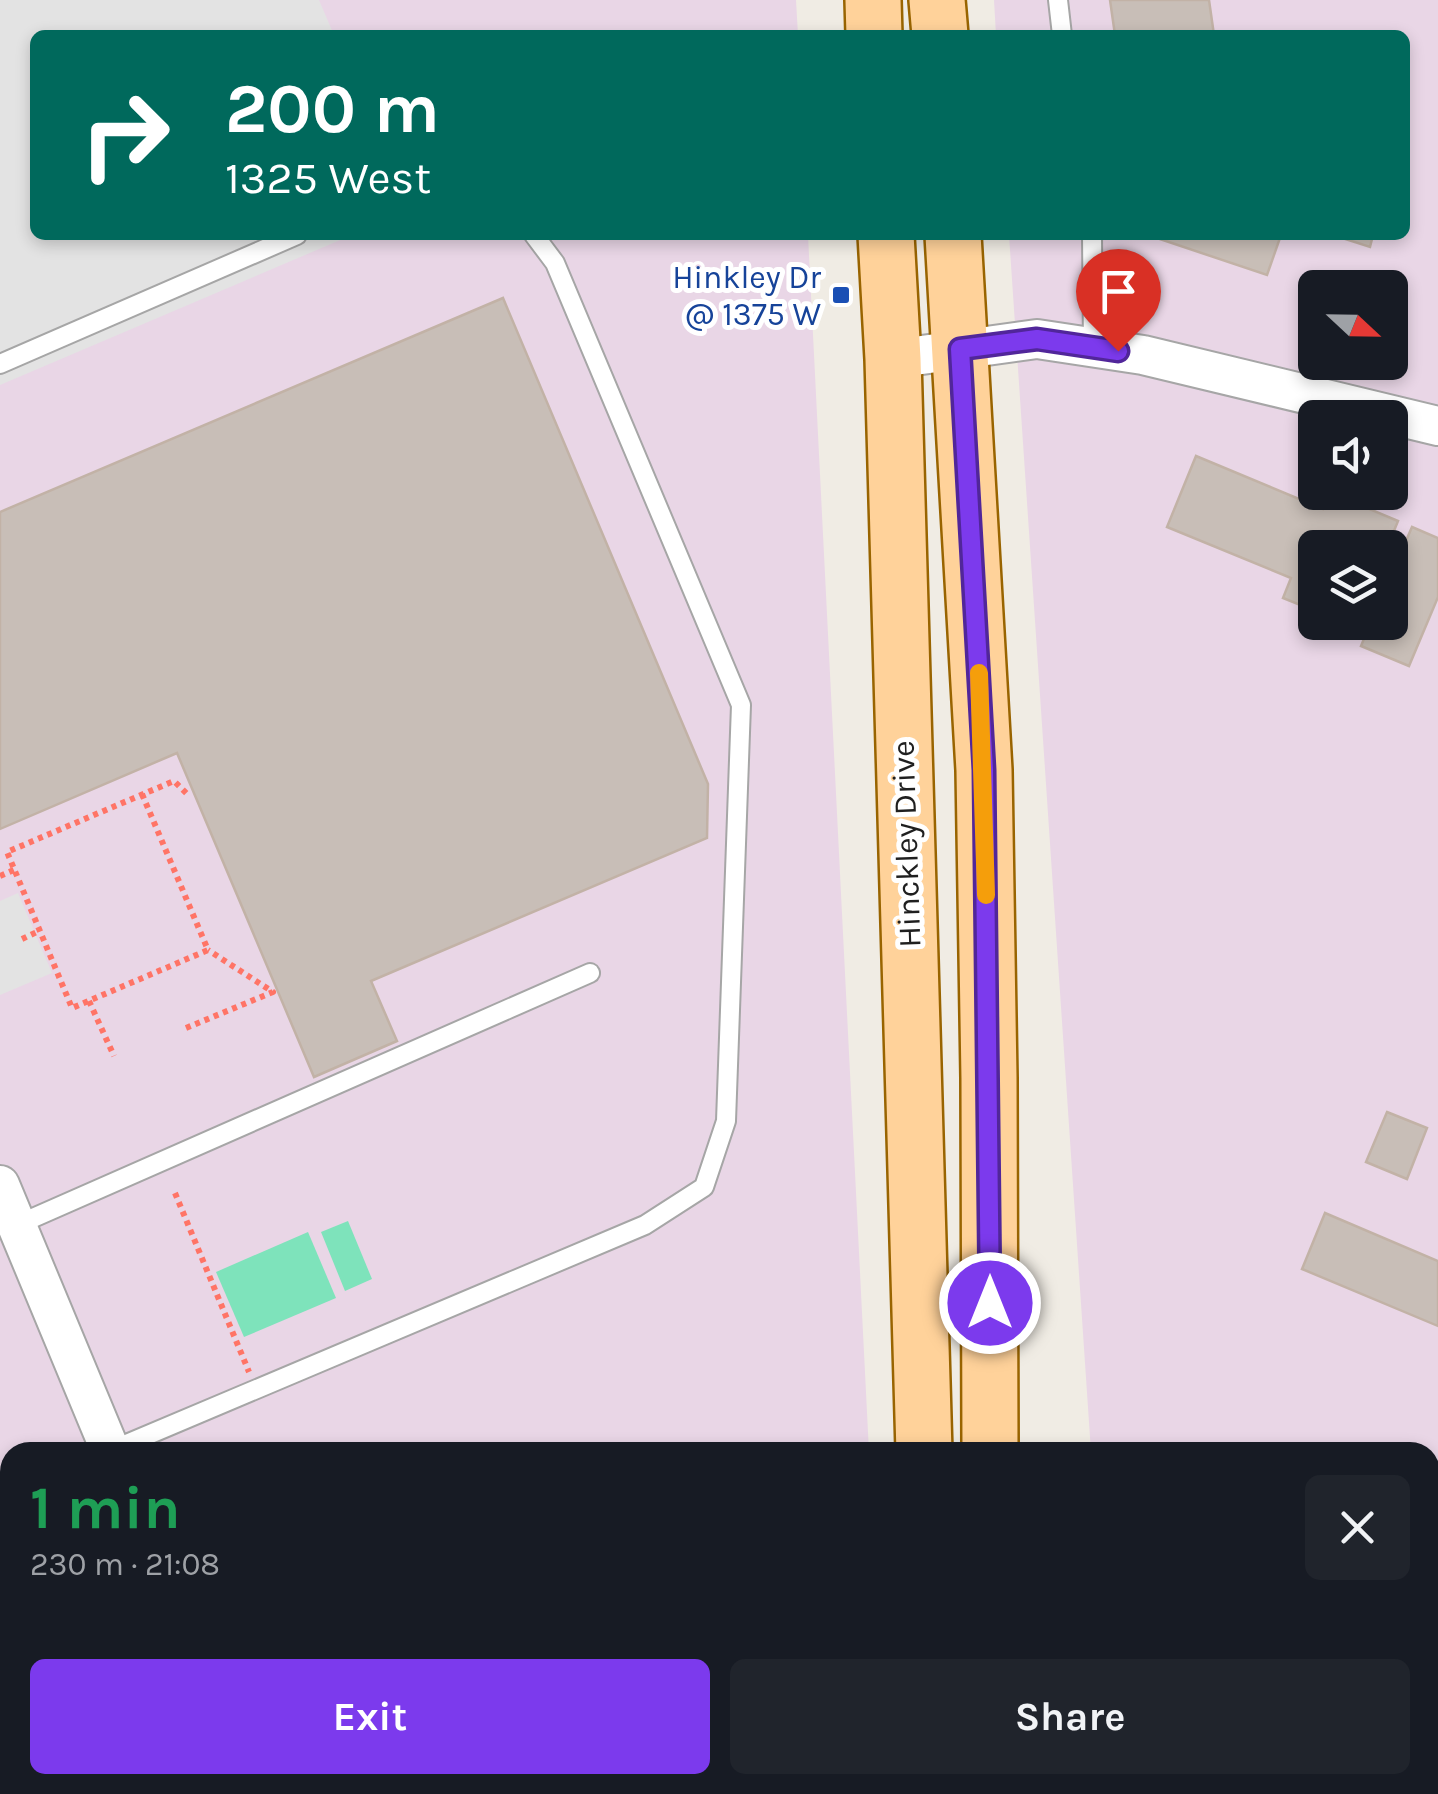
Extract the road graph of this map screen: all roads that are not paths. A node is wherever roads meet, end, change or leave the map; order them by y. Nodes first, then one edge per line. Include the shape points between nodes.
1 (873, 0) edge
2 (938, 0) edge
3 (1058, 0) edge
4 (874, 30) edge
5 (940, 30) edge
6 (1061, 30) edge
7 (285, 240) edge
8 (538, 240) edge
9 (886, 240) edge
10 (953, 240) edge
11 (1092, 240) edge
12 (1093, 347) junction
13 (960, 349) junction
14 (893, 358) junction
15 (0, 364) edge
16 (1438, 426) edge
17 (590, 972) dead end
18 (0, 1185) edge
19 (17, 1224) junction
20 (107, 1442) edge
21 (134, 1442) edge
22 (924, 1442) edge
23 (990, 1442) edge

1 - 4 main road
2 - 5 main road
3 - 6 lane
7 - 15 lane
8 - 21 lane via 555,263 740,705 726,1121 704,1187 645,1225
9 - 14 main road, Hinckley Drive
10 - 13 main road
11 - 12 lane
12 - 13 street via 1037,339
12 - 16 street
13 - 14 street
13 - 23 main road via 984,770
14 - 22 main road, Hinckley Drive
17 - 19 lane
18 - 19 street
19 - 20 street

